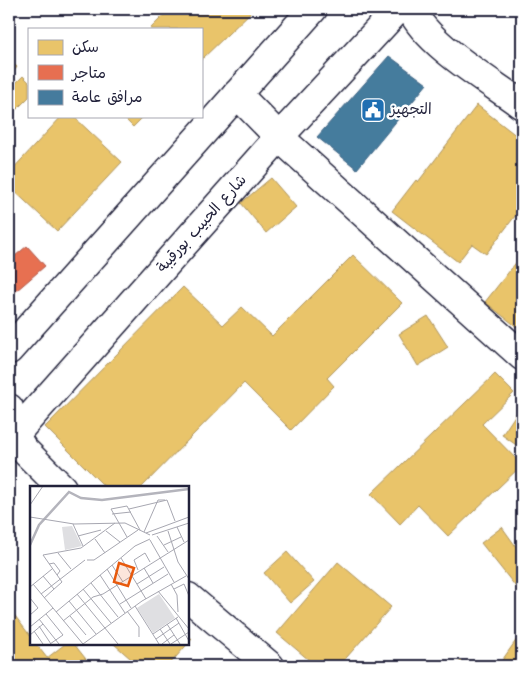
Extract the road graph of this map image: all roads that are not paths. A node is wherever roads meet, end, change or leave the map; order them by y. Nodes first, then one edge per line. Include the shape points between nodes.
1 (313, 9) edge
2 (398, 9) edge
3 (411, 9) edge
4 (237, 94) junction
5 (522, 104) edge
6 (279, 137) junction
7 (9, 350) edge
8 (522, 356) edge
9 (9, 408) edge
10 (12, 438) edge
11 (60, 486) edge
12 (189, 598) edge
13 (270, 666) edge

1 - 4 street
2 - 6 street, شارع الحبيب بورقيبة
3 - 5 street via 417,20 452,54
4 - 6 street
4 - 7 street
6 - 8 street
6 - 10 street, شارع الحبيب بورقيبة
9 - 10 street
10 - 11 street
12 - 13 street

